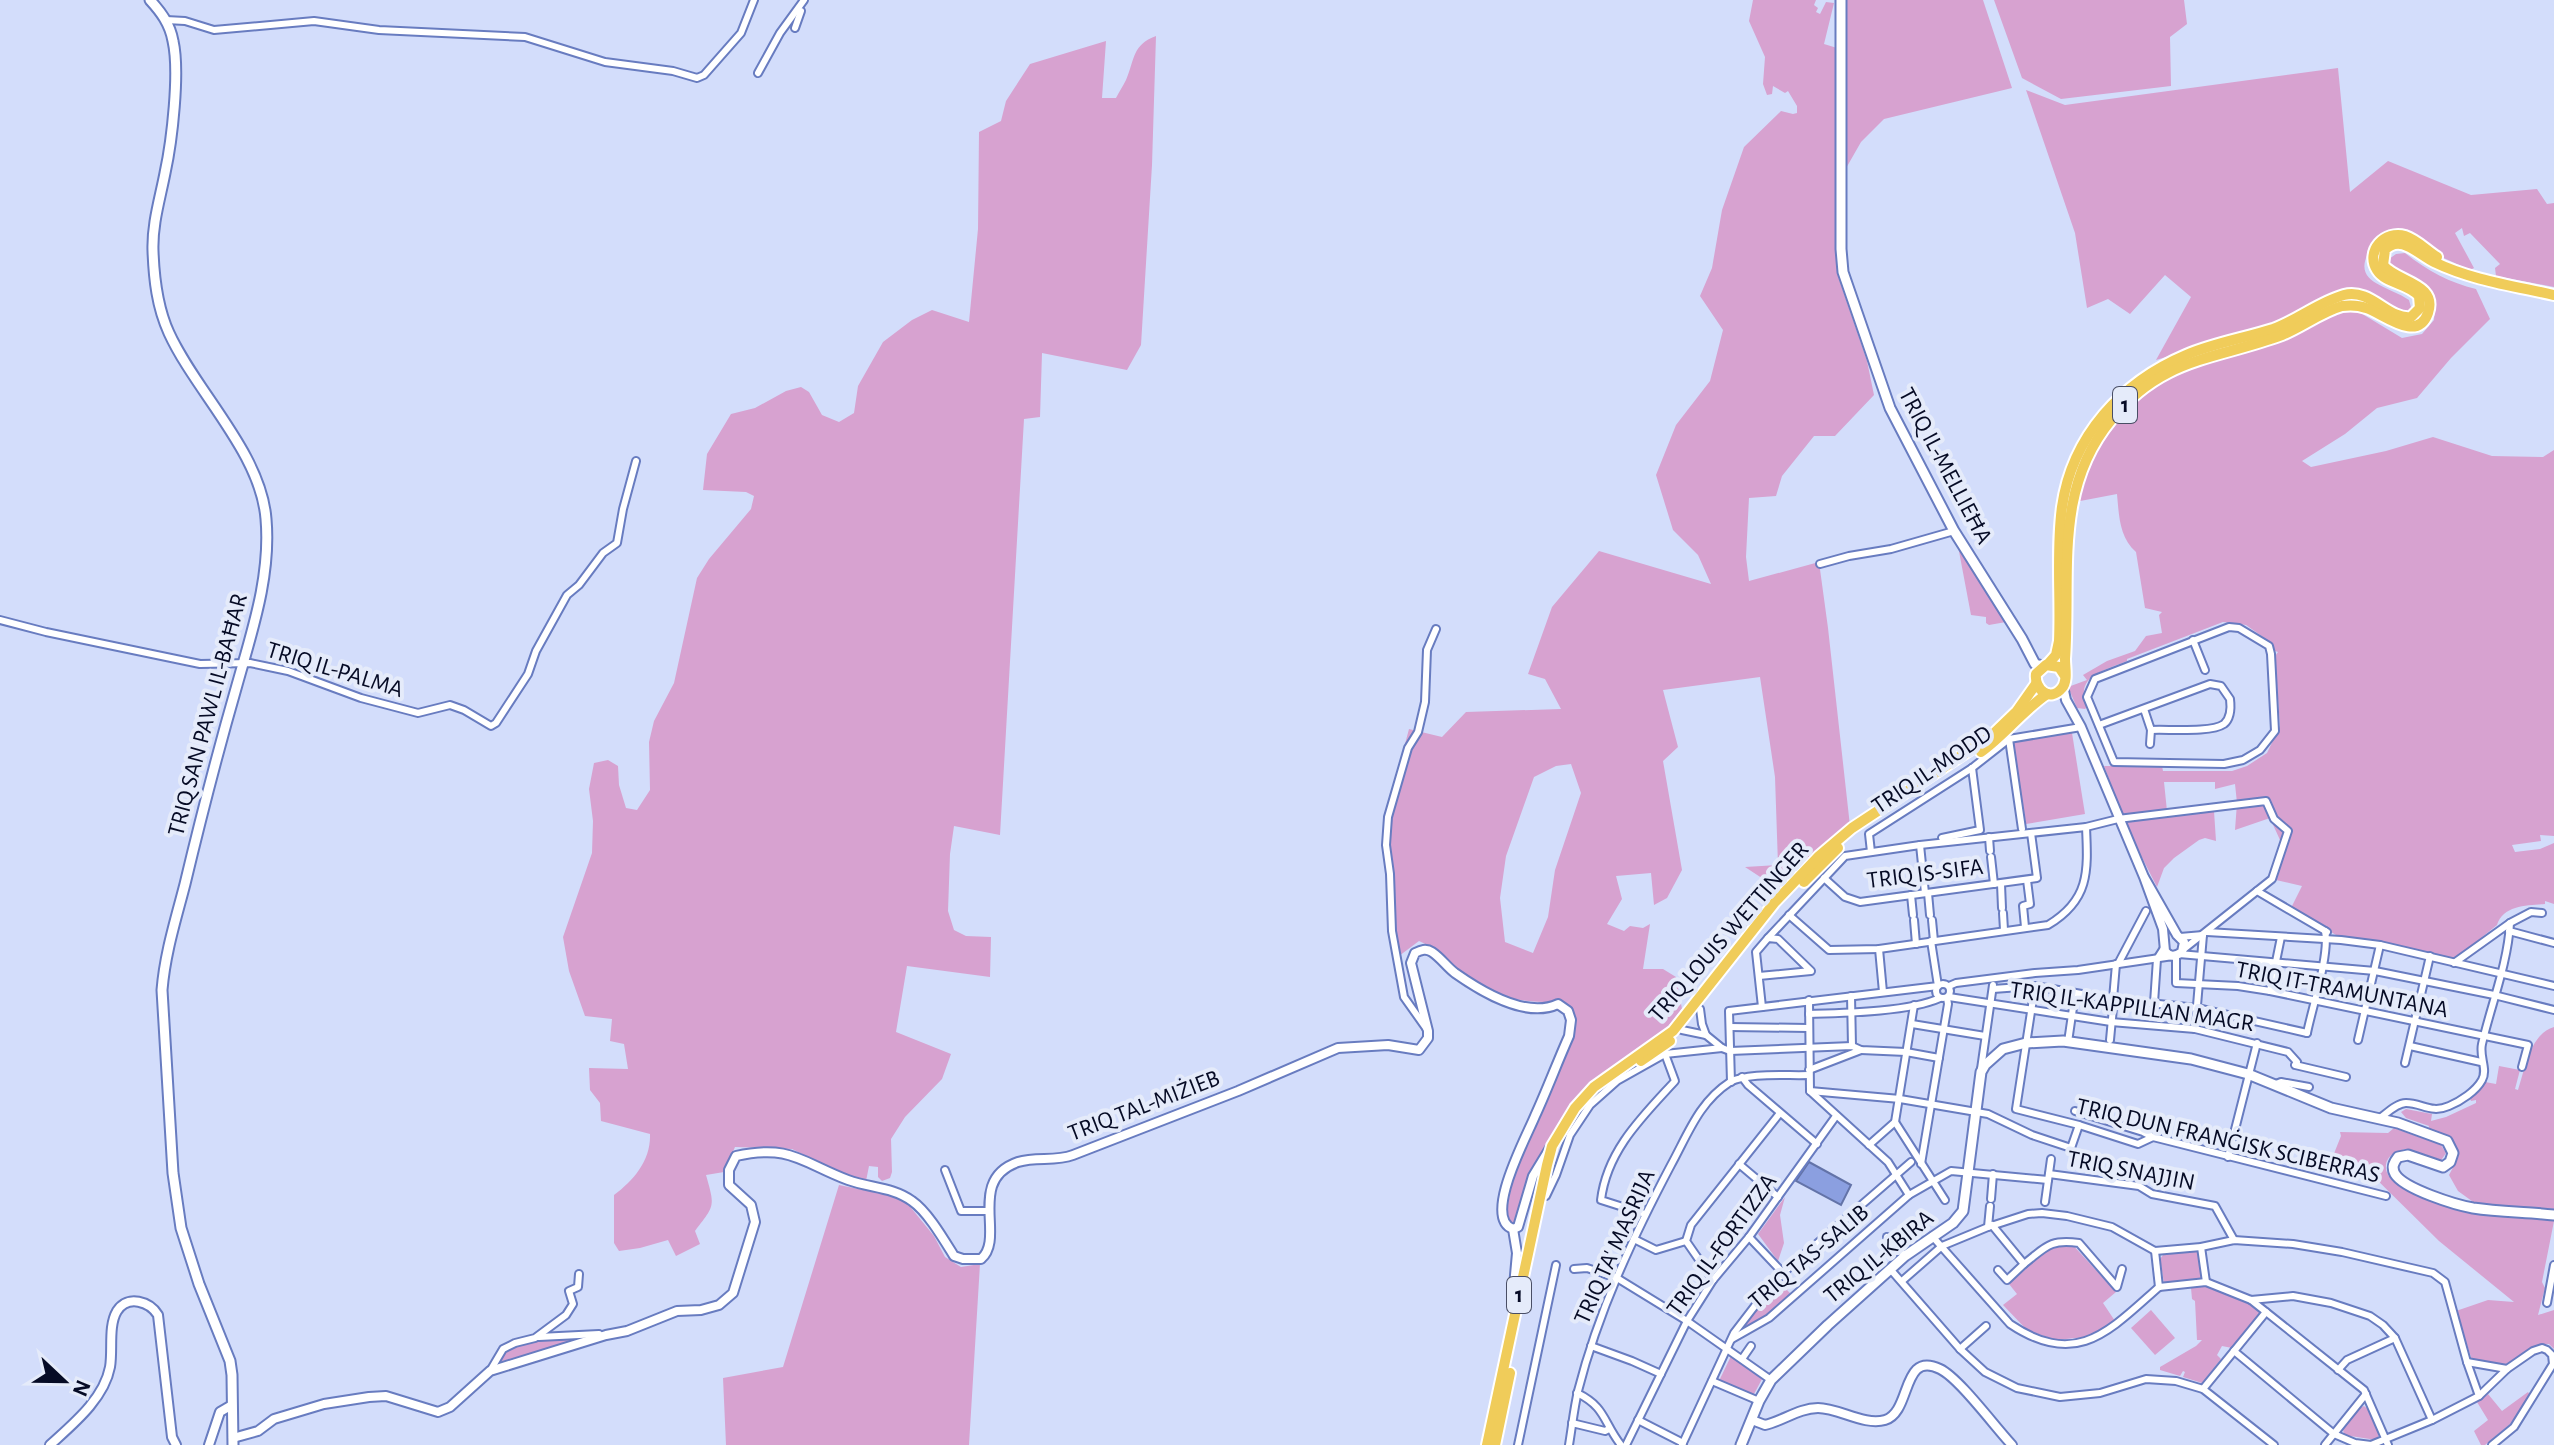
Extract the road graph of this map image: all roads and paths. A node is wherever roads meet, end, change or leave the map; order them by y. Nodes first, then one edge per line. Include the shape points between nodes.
1 (150, 0) edge
2 (754, 0) edge
3 (1841, 0) edge
4 (166, 20) junction
5 (795, 28) dead end
6 (758, 73) dead end
7 (2554, 292) edge
8 (636, 461) dead end
9 (1954, 531) junction
10 (1820, 564) dead end
11 (0, 620) edge
12 (1436, 629) dead end
13 (2193, 640) junction
14 (2028, 654) junction
15 (243, 663) junction
16 (2045, 665) junction
17 (2205, 670) dead end
18 (2036, 681) junction
19 (2064, 681) junction
20 (2048, 694) junction
21 (2144, 709) junction
22 (2099, 725) junction
23 (2081, 727) junction
24 (2151, 730) junction
25 (2009, 739) junction
26 (2150, 744) dead end
27 (2114, 762) junction
28 (2097, 763) junction
29 (1972, 768) junction
30 (2118, 819) junction
31 (2086, 827) junction
32 (2022, 829) dead end
33 (2031, 833) junction
34 (1989, 837) junction
35 (1942, 838) dead end
36 (1920, 845) junction
37 (1871, 852) junction
38 (2144, 877) junction
39 (1824, 878) junction
40 (2027, 880) junction
41 (1997, 884) junction
42 (2257, 891) junction
43 (1927, 893) junction
44 (1911, 895) junction
45 (2146, 911) dead end
46 (2542, 913) dead end
47 (1789, 915) junction
48 (2025, 927) junction
49 (2510, 927) junction
50 (2004, 930) junction
51 (2205, 934) junction
52 (2326, 935) junction
53 (2178, 936) junction
54 (2281, 937) junction
55 (1768, 938) junction
56 (1933, 941) junction
57 (2554, 943) edge
58 (1916, 944) junction
59 (2164, 944) junction
60 (2380, 945) junction
61 (1879, 949) junction
62 (2178, 954) junction
63 (2430, 956) junction
64 (2201, 957) junction
65 (2157, 959) junction
66 (2276, 963) junction
67 (2454, 963) junction
68 (2117, 964) junction
69 (2322, 966) junction
70 (2375, 971) junction
71 (2500, 973) junction
72 (1759, 976) junction
73 (1993, 980) junction
74 (2424, 982) junction
75 (2200, 984) junction
76 (1938, 986) junction
77 (1949, 986) junction
78 (2035, 986) junction
79 (2554, 986) edge
80 (1993, 989) junction
81 (2270, 991) junction
82 (1883, 992) junction
83 (2075, 994) junction
84 (2494, 995) junction
85 (1851, 996) junction
86 (1945, 998) junction
87 (1809, 1000) junction
88 (2314, 1001) junction
89 (2154, 1003) junction
90 (1990, 1004) junction
91 (2113, 1004) junction
92 (1914, 1005) junction
93 (1762, 1007) junction
94 (2197, 1008) junction
95 (1700, 1009) junction
96 (2031, 1010) junction
97 (2554, 1010) edge
98 (2365, 1011) junction
99 (1852, 1013) junction
100 (1809, 1014) junction
101 (2153, 1015) dead end
102 (2071, 1016) junction
103 (2111, 1022) junction
104 (2416, 1022) junction
105 (1912, 1024) junction
106 (1730, 1027) junction
107 (2152, 1027) junction
108 (1808, 1028) junction
109 (2195, 1029) junction
110 (1682, 1030) junction
111 (1944, 1030) junction
112 (1428, 1031) junction
113 (1706, 1035) junction
114 (1985, 1036) junction
115 (2483, 1036) junction
116 (2110, 1040) dead end
117 (2358, 1040) dead end
118 (2068, 1042) junction
119 (2026, 1043) junction
120 (2257, 1043) junction
121 (1852, 1046) junction
122 (2410, 1046) junction
123 (1722, 1048) junction
124 (1808, 1049) junction
125 (1861, 1050) junction
126 (1730, 1051) junction
127 (1906, 1052) junction
128 (1665, 1054) junction
129 (1939, 1058) junction
130 (2481, 1062) junction
131 (2405, 1063) dead end
132 (2522, 1067) dead end
133 (1809, 1072) junction
134 (1981, 1072) junction
135 (2248, 1074) junction
136 (1742, 1077) junction
137 (2346, 1077) dead end
138 (1731, 1082) junction
139 (2276, 1084) junction
140 (2309, 1087) dead end
141 (1810, 1091) junction
142 (1900, 1099) junction
143 (1931, 1104) junction
144 (2398, 1105) junction
145 (2075, 1111) dead end
146 (1975, 1112) junction
147 (1780, 1113) junction
148 (1836, 1116) junction
149 (2378, 1119) junction
150 (1895, 1122) junction
151 (2398, 1123) junction
152 (2079, 1125) junction
153 (2153, 1137) junction
154 (1817, 1144) junction
155 (1869, 1145) junction
156 (1552, 1146) junction
157 (2228, 1157) junction
158 (2051, 1159) dead end
159 (1911, 1162) dead end
160 (1739, 1164) junction
161 (1921, 1164) junction
162 (945, 1170) dead end
163 (1968, 1172) junction
164 (1993, 1174) junction
165 (1897, 1176) junction
166 (2048, 1177) junction
167 (1933, 1182) junction
168 (1909, 1195) junction
169 (1546, 1196) junction
170 (2386, 1196) dead end
171 (1778, 1197) junction
172 (1945, 1200) dead end
173 (2045, 1202) dead end
174 (988, 1211) junction
175 (1645, 1214) junction
176 (2554, 1215) edge
177 (1990, 1226) junction
178 (1513, 1229) junction
179 (1932, 1236) junction
180 (1749, 1237) junction
181 (1887, 1237) dead end
182 (1634, 1239) junction
183 (2234, 1240) junction
184 (1686, 1241) junction
185 (1942, 1246) junction
186 (2201, 1247) junction
187 (2155, 1251) junction
188 (1905, 1256) junction
189 (2024, 1264) junction
190 (1556, 1265) dead end
191 (2554, 1265) edge
192 (1574, 1269) dead end
193 (2122, 1269) dead end
194 (1891, 1270) junction
195 (1998, 1270) dead end
196 (1783, 1273) junction
197 (579, 1274) dead end
198 (1617, 1278) junction
199 (1713, 1280) junction
200 (1902, 1281) junction
201 (2206, 1282) junction
202 (2552, 1282) edge
203 (2159, 1287) junction
204 (2251, 1300) junction
205 (2547, 1303) dead end
206 (1516, 1311) junction
207 (2266, 1312) junction
208 (1687, 1321) junction
209 (1986, 1326) dead end
210 (606, 1335) junction
211 (535, 1338) junction
212 (2395, 1338) junction
213 (1732, 1339) junction
214 (1591, 1346) junction
215 (1751, 1346) dead end
216 (1728, 1348) junction
217 (1960, 1349) junction
218 (2234, 1351) junction
219 (1742, 1359) junction
220 (2467, 1362) junction
221 (2507, 1369) junction
222 (2338, 1370) junction
223 (490, 1371) junction
224 (1661, 1374) junction
225 (1771, 1380) junction
226 (1712, 1381) junction
227 (2203, 1389) junction
228 (1577, 1393) junction
229 (2366, 1394) junction
230 (2479, 1396) junction
231 (1759, 1401) junction
232 (232, 1405) junction
233 (1638, 1420) junction
234 (1752, 1420) junction
235 (2432, 1420) junction
236 (1572, 1423) junction
237 (1609, 1429) junction
238 (2334, 1434) junction
239 (233, 1442) edge
240 (2387, 1442) edge
241 (1682, 1444) edge
242 (50, 1445) edge
243 (176, 1445) edge
244 (209, 1445) edge
245 (1487, 1445) edge
246 (1495, 1445) edge
247 (1518, 1445) edge
248 (1569, 1445) edge
249 (1624, 1445) edge
250 (1741, 1445) edge
251 (2012, 1445) edge
252 (2274, 1445) edge
253 (2325, 1445) edge
254 (2492, 1445) edge

1 - 4 main road
2 - 4 street via 741,33 697,78 605,62 525,37 379,30 314,21 214,30
3 - 9 main road, TRIQ IL-MELLIEĦA via 1843,272 1887,401
4 - 15 main road, TRIQ SAN PAWL IL-BAĦAR via 174,46 175,81 170,147 153,234 155,280 170,336 241,449 265,511 265,574
5 - 6 street via 804,0
7 - 16 highway, 1 via 2475,273 2395,234 2377,244 2373,259 2380,274 2419,296 2420,308 2411,317 2346,294 2276,328 2190,353 2150,373 2102,416 2086,438 2068,483 2060,529 2059,641 2056,655
7 - 19 highway, 1 via 2457,273 2405,245 2389,245 2383,265 2422,288 2430,301 2425,319 2417,325 2397,325 2367,308 2339,307 2279,336 2177,368 2137,393 2087,453 2074,491
8 - 15 street, TRIQ IL-PALMA via 617,543 567,595 528,674 491,726 450,705 418,713 288,671
9 - 10 street
9 - 14 main road, TRIQ IL-MELLIEĦA
11 - 15 street, TRIQ IL-PALMA via 200,664
12 - 112 street via 1427,650 1425,702 1388,817 1386,845 1392,931 1404,997
13 - 17 street
13 - 22 street via 2095,679 2087,697
13 - 27 street via 2229,627 2269,646 2275,731 2260,750 2224,764
14 - 16 main road, TRIQ IL-MELLIEĦA via 2035,664
14 - 18 main road, TRIQ IL-MELLIEĦA
15 - 232 main road, TRIQ SAN PAWL IL-BAĦAR via 205,797 162,990 177,1207 187,1251 230,1361
16 - 18 highway
16 - 19 highway via 2059,667
18 - 20 highway
18 - 156 highway, TRIQ LOUIS WETTINGER / 1 via 2017,711 1991,736 1852,828 1819,856 1775,902 1673,1031 1594,1087
19 - 20 highway via 2060,691
19 - 23 street via 2066,700
20 - 23 street
20 - 95 highway, TRIQ LOUIS WETTINGER / 1 via 1995,742 1837,849 1780,907
21 - 22 street
21 - 24 street
21 - 24 street via 2210,684 2221,686 2230,699 2228,718 2214,728
22 - 27 street
23 - 25 street, TRIQ IL-MODD
23 - 28 street
24 - 26 street
25 - 29 street, TRIQ IL-MODD
25 - 32 street
27 - 28 street
28 - 30 street
29 - 35 street via 1980,830
29 - 37 street, TRIQ IL-MODD via 1869,834
30 - 31 street
30 - 38 street
30 - 42 street via 2266,801 2274,819 2288,831 2272,879
31 - 33 street
31 - 48 street via 2087,873 2074,906 2048,925
33 - 34 street
33 - 40 street, TRIQ IS-SIFA via 2037,878
34 - 36 street
34 - 41 street
36 - 37 street
36 - 43 street
37 - 39 street via 1845,856
38 - 53 street
38 - 59 street
39 - 44 street, TRIQ IS-SIFA via 1845,897 1860,902
39 - 47 street
40 - 41 street, TRIQ IS-SIFA
40 - 48 street via 2030,904 2023,906
41 - 43 street, TRIQ IS-SIFA
41 - 50 street
42 - 51 street
42 - 52 street
43 - 44 street, TRIQ IS-SIFA
43 - 56 street
44 - 58 street
45 - 68 street
46 - 49 street via 2531,912
47 - 55 street
47 - 61 street via 1829,950
48 - 50 street
49 - 57 street
49 - 67 street
49 - 71 street
50 - 56 street
51 - 53 street
51 - 54 street
51 - 62 street
51 - 64 street
52 - 54 street
52 - 60 street
52 - 69 street
53 - 59 street via 2169,936
53 - 62 street via 2184,942
54 - 66 street
55 - 72 street via 1756,952
55 - 72 street via 1778,939 1811,971
56 - 58 street
56 - 76 street
58 - 61 street
59 - 62 street via 2167,953
59 - 65 street
60 - 63 street
60 - 70 street
61 - 82 street
62 - 64 street
62 - 65 street
62 - 75 street, TRIQ IT-TRAMUNTANA via 2176,983
63 - 67 street
63 - 74 street
64 - 66 street
64 - 75 street
65 - 68 street
65 - 89 street
66 - 69 street
66 - 81 street
67 - 71 street
68 - 73 street
68 - 91 street
69 - 70 street
69 - 88 street
70 - 74 street
70 - 98 street
71 - 79 street
71 - 84 street
72 - 93 street
73 - 77 street
73 - 80 street
74 - 84 street
74 - 104 street
75 - 81 street, TRIQ IT-TRAMUNTANA
75 - 94 street
76 - 77 street
76 - 82 street
76 - 86 street via 1936,993
77 - 86 street via 1951,993
78 - 80 street
78 - 83 street
78 - 96 street
80 - 90 street
81 - 88 street, TRIQ IT-TRAMUNTANA
82 - 85 street
83 - 91 street
83 - 102 street
84 - 97 street
84 - 115 street
85 - 87 street
85 - 99 street
86 - 90 street, TRIQ IL-KAPPILLAN MAGR
86 - 92 street, TRIQ IL-KAPPILLAN MAGR
86 - 111 street
87 - 93 street
87 - 100 street
88 - 94 street via 2308,1033
88 - 98 street, TRIQ IT-TRAMUNTANA
89 - 91 street
89 - 94 street
90 - 96 street, TRIQ IL-KAPPILLAN MAGR
90 - 114 street
91 - 103 street
92 - 99 street, TRIQ IL-KAPPILLAN MAGR
92 - 105 street
93 - 106 street via 1729,1011
94 - 109 street
95 - 110 highway, TRIQ LOUIS WETTINGER / 1
95 - 113 street
96 - 102 street, TRIQ IL-KAPPILLAN MAGR
96 - 119 street
98 - 104 street, TRIQ IT-TRAMUNTANA
98 - 117 street
99 - 100 street, TRIQ IL-KAPPILLAN MAGR
99 - 121 street
100 - 108 street
101 - 107 street
102 - 103 street, TRIQ IL-KAPPILLAN MAGR
102 - 118 street
103 - 107 street, TRIQ IL-KAPPILLAN MAGR
103 - 116 street
104 - 115 street, TRIQ IT-TRAMUNTANA
104 - 122 street
105 - 111 street
105 - 127 street
106 - 108 street
106 - 126 street
107 - 109 street, TRIQ IL-KAPPILLAN MAGR
108 - 124 street
109 - 120 street, TRIQ IL-KAPPILLAN MAGR
110 - 113 street
110 - 169 highway, TRIQ LOUIS WETTINGER / 1 via 1608,1082 1574,1119 1558,1150
111 - 114 street
111 - 129 street
112 - 174 street, TRIQ TAL-MIŻIEB via 1419,1050 1388,1045 1338,1048 1059,1160 1015,1163 993,1184
112 - 178 street via 1411,963 1424,949 1502,999 1534,1009 1558,1004 1568,1011 1569,1036 1507,1184 1502,1216
113 - 123 street
114 - 134 street
115 - 130 street
115 - 132 street, TRIQ IT-TRAMUNTANA via 2528,1045
118 - 119 main road
118 - 135 main road via 2191,1059
119 - 134 main road via 2003,1049
119 - 152 street, TRIQ DUN FRANĠISK SCIBERRAS via 2016,1109
120 - 135 street
120 - 137 street, TRIQ IL-KAPPILLAN MAGR via 2288,1052 2295,1065
121 - 124 street
121 - 125 street
122 - 130 street
122 - 131 street
123 - 126 street
123 - 128 street
124 - 126 street
124 - 133 street
125 - 127 street
125 - 133 street
126 - 138 street
127 - 129 street
127 - 142 street
128 - 169 street via 1617,1081 1590,1105 1570,1135
128 - 175 street via 1675,1081 1628,1133 1609,1165 1601,1200
129 - 143 street
130 - 144 street via 2482,1080 2450,1106
133 - 136 street
133 - 141 street
134 - 146 main road, TRIQ IL-KBIRA
135 - 139 main road
135 - 157 street
136 - 138 street, TRIQ TA' MASRIJA
136 - 147 street
138 - 175 street, TRIQ TA' MASRIJA via 1704,1104
139 - 140 street
139 - 149 main road via 2331,1108
141 - 142 street
141 - 148 street
142 - 143 street
142 - 150 street
143 - 146 street
143 - 161 street
144 - 149 street
144 - 151 street
145 - 153 street
146 - 152 street via 2071,1148
146 - 163 main road, TRIQ IL-KBIRA
147 - 154 street
147 - 160 street
148 - 154 street, TRIQ IL-FORTIZZA
148 - 155 street
149 - 151 main road
150 - 155 street
150 - 161 street
151 - 176 main road via 2445,1140 2453,1151 2443,1167 2408,1155 2398,1157 2393,1168 2402,1181 2474,1208
152 - 153 street, TRIQ DUN FRANĠISK SCIBERRAS via 2138,1144
153 - 157 street, TRIQ DUN FRANĠISK SCIBERRAS
154 - 171 street, TRIQ IL-FORTIZZA
155 - 165 street
156 - 178 street via 1533,1176
156 - 206 highway, TRIQ LOUIS WETTINGER / 1
157 - 170 street, TRIQ DUN FRANĠISK SCIBERRAS
158 - 166 street
159 - 165 street
160 - 171 street
160 - 184 street via 1691,1225
161 - 167 street
162 - 174 street via 961,1211
163 - 164 street, TRIQ SNAJJIN
163 - 167 street, TRIQ TAS-SALIB via 1951,1171
163 - 179 main road, TRIQ IL-KBIRA via 1963,1211
164 - 166 street, TRIQ SNAJJIN
164 - 177 street
165 - 168 street
165 - 196 street
166 - 173 street
166 - 183 street, TRIQ SNAJJIN via 2139,1186 2152,1194 2215,1206
167 - 168 street, TRIQ TAS-SALIB
167 - 172 street
168 - 213 street, TRIQ TAS-SALIB via 1769,1318
169 - 246 highway, TRIQ LOUIS WETTINGER / 1
171 - 180 street, TRIQ IL-FORTIZZA
174 - 210 street, TRIQ TAL-MIŻIEB via 987,1254 963,1259 954,1256 913,1202 891,1190 850,1181 792,1154 760,1150 736,1156 729,1185 751,1205 755,1222 733,1293 712,1307 677,1311
175 - 182 street, TRIQ TA' MASRIJA
177 - 185 street
177 - 187 street via 2028,1214 2067,1216 2112,1227
177 - 189 street
178 - 206 street
179 - 185 street
179 - 188 main road, TRIQ IL-KBIRA
180 - 196 street
180 - 199 street, TRIQ IL-FORTIZZA
181 - 188 street
182 - 184 street via 1656,1250
182 - 198 street, TRIQ TA' MASRIJA
183 - 186 street
183 - 220 street via 2342,1252 2433,1273 2445,1282
184 - 199 street
185 - 200 street
185 - 203 street via 2010,1324 2046,1342 2069,1345 2103,1335
186 - 187 street
186 - 201 street
187 - 203 street
188 - 194 main road, TRIQ IL-KBIRA
189 - 193 street via 2052,1242 2065,1241 2079,1243 2117,1287
189 - 195 street via 2007,1280
190 - 247 street
191 - 202 street
192 - 198 street
194 - 200 street
194 - 225 main road, TRIQ IL-KBIRA via 1826,1322
196 - 213 street
197 - 211 street via 578,1287 569,1293 572,1307
198 - 208 street
198 - 214 street, TRIQ TA' MASRIJA
199 - 208 street, TRIQ IL-FORTIZZA
200 - 217 street
201 - 203 street
201 - 204 street
202 - 205 street
204 - 207 street
204 - 212 street via 2293,1296 2331,1303 2370,1316
206 - 245 highway, TRIQ LOUIS WETTINGER / 1
207 - 218 street
207 - 222 street
208 - 216 street
208 - 224 street, TRIQ IL-FORTIZZA
209 - 217 street
210 - 211 street
210 - 223 street, TRIQ TAL-MIŻIEB
211 - 223 street via 503,1349
212 - 222 street via 2347,1360
212 - 235 street
213 - 216 street
214 - 224 street
214 - 228 street, TRIQ TA' MASRIJA
215 - 219 street
216 - 219 street
216 - 226 street
217 - 227 street via 1985,1372 2017,1388 2060,1397 2162,1378
218 - 227 street
218 - 238 street
219 - 225 street
220 - 221 street
220 - 230 street
221 - 230 street
221 - 254 street via 2542,1348 2552,1355 2553,1364 2514,1427
222 - 229 street
223 - 239 street, TRIQ TAL-MIŻIEB via 438,1412 386,1396 369,1397 274,1419
224 - 233 street, TRIQ IL-FORTIZZA
225 - 231 main road, TRIQ IL-KBIRA
226 - 231 street
226 - 241 street
227 - 252 street
228 - 236 street, TRIQ TA' MASRIJA
228 - 237 street via 1598,1405
229 - 238 street
229 - 240 street
230 - 235 street
231 - 234 main road, TRIQ IL-KBIRA
232 - 239 main road, TRIQ SAN PAWL IL-BAĦAR
232 - 244 street via 220,1412
233 - 241 street
233 - 249 street, TRIQ IL-FORTIZZA
234 - 250 main road, TRIQ IL-KBIRA
234 - 251 street via 1771,1424 1820,1408 1884,1420 1898,1411 1913,1373 1935,1366
235 - 240 street
236 - 237 street
236 - 248 street, TRIQ TA' MASRIJA
237 - 249 street
238 - 240 street via 2355,1443
238 - 253 street
242 - 243 street via 94,1401 108,1375 117,1311 135,1301 148,1303 158,1315

